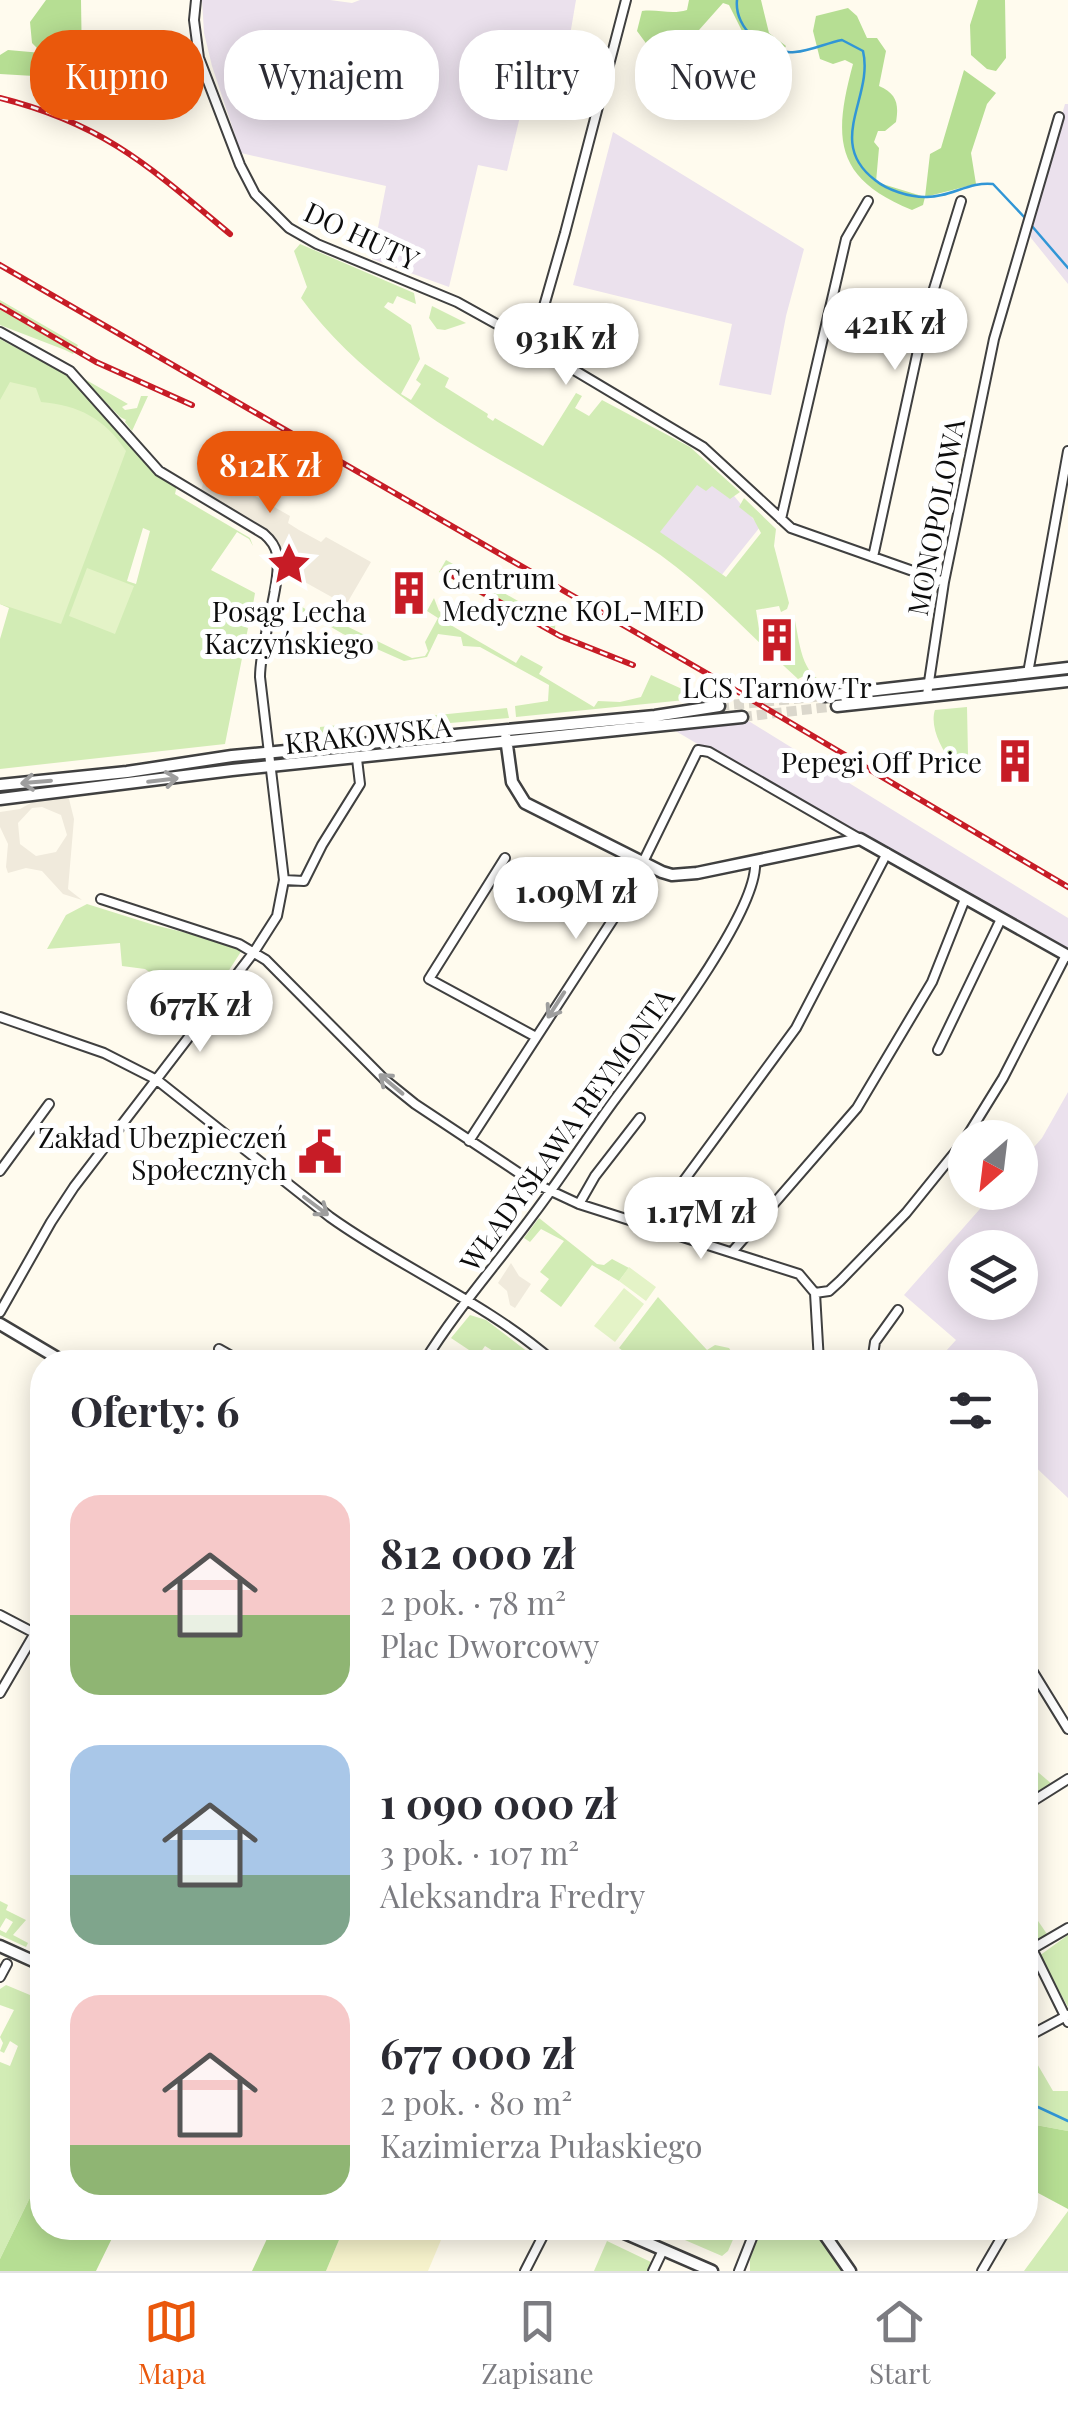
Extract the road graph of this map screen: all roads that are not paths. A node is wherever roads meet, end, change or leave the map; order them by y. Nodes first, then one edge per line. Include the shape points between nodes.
1 (196, 0) edge
2 (626, 0) edge
3 (1059, 117) dead end
4 (868, 201) dead end
5 (961, 201) dead end
6 (0, 332) edge
7 (530, 344) junction
8 (1068, 451) edge
9 (781, 519) junction
10 (873, 557) junction
11 (944, 582) junction
12 (1068, 668) edge
13 (1028, 672) junction
14 (1068, 681) edge
15 (1029, 686) junction
16 (927, 690) junction
17 (825, 696) tunnel mouth
18 (718, 706) tunnel mouth
19 (836, 706) tunnel mouth
20 (742, 717) tunnel mouth
21 (505, 728) junction
22 (506, 742) junction
23 (270, 754) junction
24 (357, 759) junction
25 (273, 767) junction
26 (0, 785) edge
27 (0, 800) edge
28 (860, 838) junction
29 (887, 853) junction
30 (505, 858) dead end
31 (755, 861) junction
32 (645, 863) junction
33 (284, 880) junction
34 (101, 899) dead end
35 (965, 899) junction
36 (1002, 919) junction
37 (254, 952) junction
38 (1067, 956) edge
39 (0, 1017) edge
40 (536, 1038) junction
41 (938, 1050) dead end
42 (157, 1080) junction
43 (50, 1104) dead end
44 (640, 1118) dead end
45 (978, 1120) edge
46 (470, 1142) junction
47 (948, 1161) edge
48 (0, 1171) edge
49 (549, 1191) junction
50 (579, 1204) junction
51 (649, 1228) junction
52 (732, 1252) junction
53 (815, 1293) junction
54 (469, 1299) junction
55 (898, 1310) dead end
56 (0, 1312) edge
57 (0, 1324) edge
58 (44, 1350) edge
59 (433, 1350) edge
60 (538, 1350) edge
61 (818, 1350) edge
62 (874, 1350) edge
63 (0, 1614) edge
64 (30, 1630) edge
65 (30, 1648) edge
66 (1038, 1679) edge
67 (0, 1693) edge
68 (1068, 1729) edge
69 (1068, 1780) edge
70 (1038, 1798) edge
71 (1068, 1928) edge
72 (1038, 1942) edge
73 (0, 1946) edge
74 (30, 1960) edge
75 (6, 1964) dead end
76 (1038, 1965) edge
77 (0, 1976) edge
78 (1067, 2018) edge
79 (1038, 2032) edge
80 (540, 2240) edge
81 (641, 2240) edge
82 (751, 2240) edge
83 (830, 2240) edge
84 (1000, 2240) edge
85 (663, 2250) junction
86 (525, 2271) edge
87 (653, 2271) edge
88 (712, 2271) edge
89 (738, 2271) edge
90 (850, 2271) edge
91 (982, 2271) edge

1 - 7 street, DO HUTY via 198,58 246,178 268,210 304,238 468,307
2 - 7 street
3 - 11 street, MONOPOLOWA via 1002,304
4 - 9 street via 846,238
5 - 10 street via 925,318
6 - 23 street via 70,371 151,463 270,539 276,575 260,660
7 - 9 street, DO HUTY via 703,447
8 - 13 street
9 - 10 street, DO HUTY
10 - 11 street, DO HUTY
11 - 16 street, MONOPOLOWA
12 - 13 street
13 - 15 street
13 - 16 street
14 - 15 street
15 - 16 street
16 - 17 street
16 - 19 street
18 - 21 street, KRAKOWSKA
20 - 22 street, KRAKOWSKA
21 - 22 street
21 - 23 street, KRAKOWSKA
22 - 24 street, KRAKOWSKA
22 - 32 street via 512,782 525,803
23 - 25 street
23 -> 26 street, KRAKOWSKA
24 - 25 street, KRAKOWSKA
24 - 33 street via 360,784 304,881
27 -> 25 street, KRAKOWSKA
25 - 33 street
28 - 29 street
28 - 31 street
28 - 32 street via 701,749
29 - 35 street
29 - 51 street via 796,1028
30 - 40 street via 429,979
31 - 32 street via 672,875
31 - 49 street, WŁADYSŁAWA REYMONTA via 756,876 692,995
32 -> 40 street
33 - 37 street via 276,916
34 - 37 street
35 - 36 street
35 - 52 street via 932,982 856,1108
36 - 38 street
36 - 41 street
37 - 42 street
46 -> 37 street via 384,1079
38 - 45 street
39 - 42 street via 104,1052
40 - 46 street
42 -> 54 street via 338,1223
42 - 56 street via 62,1204
43 - 48 street
44 - 50 street
46 - 49 street
47 - 53 street via 840,1281
49 - 50 street
49 - 54 street, WŁADYSŁAWA REYMONTA
50 - 51 street
51 - 52 street
52 - 53 street via 797,1273
53 - 61 street
54 - 59 street, WŁADYSŁAWA REYMONTA
54 - 60 street
55 - 62 street
57 - 58 street
63 - 64 street
65 - 67 street
66 - 68 street
69 - 70 street
71 - 72 street
73 - 74 street
75 - 77 street
76 - 78 street
78 - 79 street
80 - 86 street
81 - 85 street
82 - 89 street
83 - 90 street
84 - 91 street
85 - 87 street
85 - 88 street

